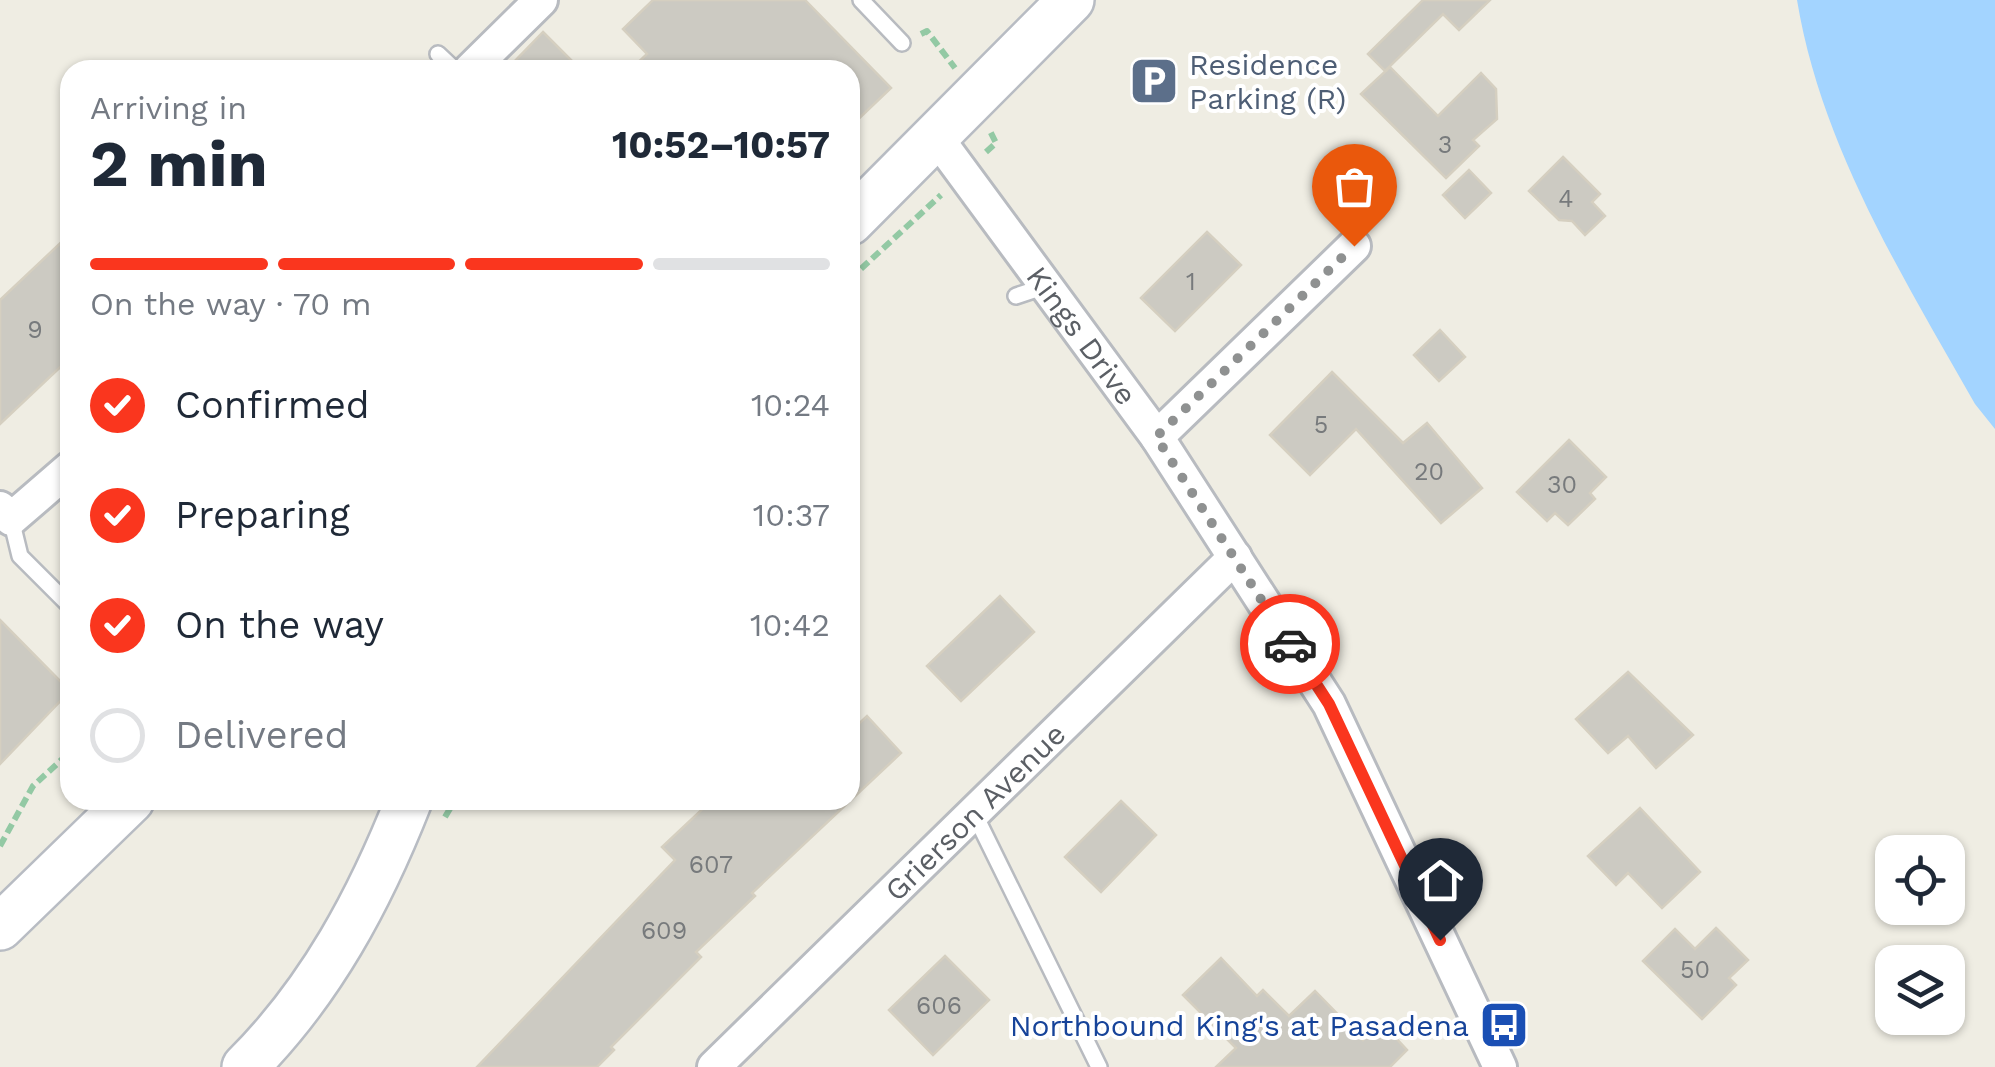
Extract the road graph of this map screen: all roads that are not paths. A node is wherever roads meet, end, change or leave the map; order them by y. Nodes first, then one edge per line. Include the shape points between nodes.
1 (541, 0) edge
2 (862, 0) edge
3 (1072, 0) edge
4 (902, 43) dead end
5 (438, 54) dead end
6 (444, 60) edge
7 (480, 60) edge
8 (937, 138) junction
9 (860, 212) edge
10 (1354, 246) dead end
11 (1156, 437) junction
12 (60, 480) edge
13 (6, 514) edge
14 (1235, 556) junction
15 (60, 596) edge
16 (120, 810) edge
17 (404, 810) edge
18 (974, 813) junction
19 (0, 927) edge
20 (245, 1067) edge
21 (714, 1067) edge
22 (1099, 1067) edge
23 (1500, 1067) edge

1 - 7 street
2 - 4 lane
3 - 8 street
5 - 6 lane
8 - 9 street
8 - 11 street, Kings Drive via 1030,292
10 - 11 street
11 - 14 street, Kings Drive
12 - 13 street
13 - 15 lane via 20,556
14 - 18 street, Grierson Avenue
14 - 23 street, Kings Drive via 1329,704
16 - 19 street
17 - 20 street via 361,913 290,1023
18 - 21 street, Grierson Avenue
18 - 22 lane

